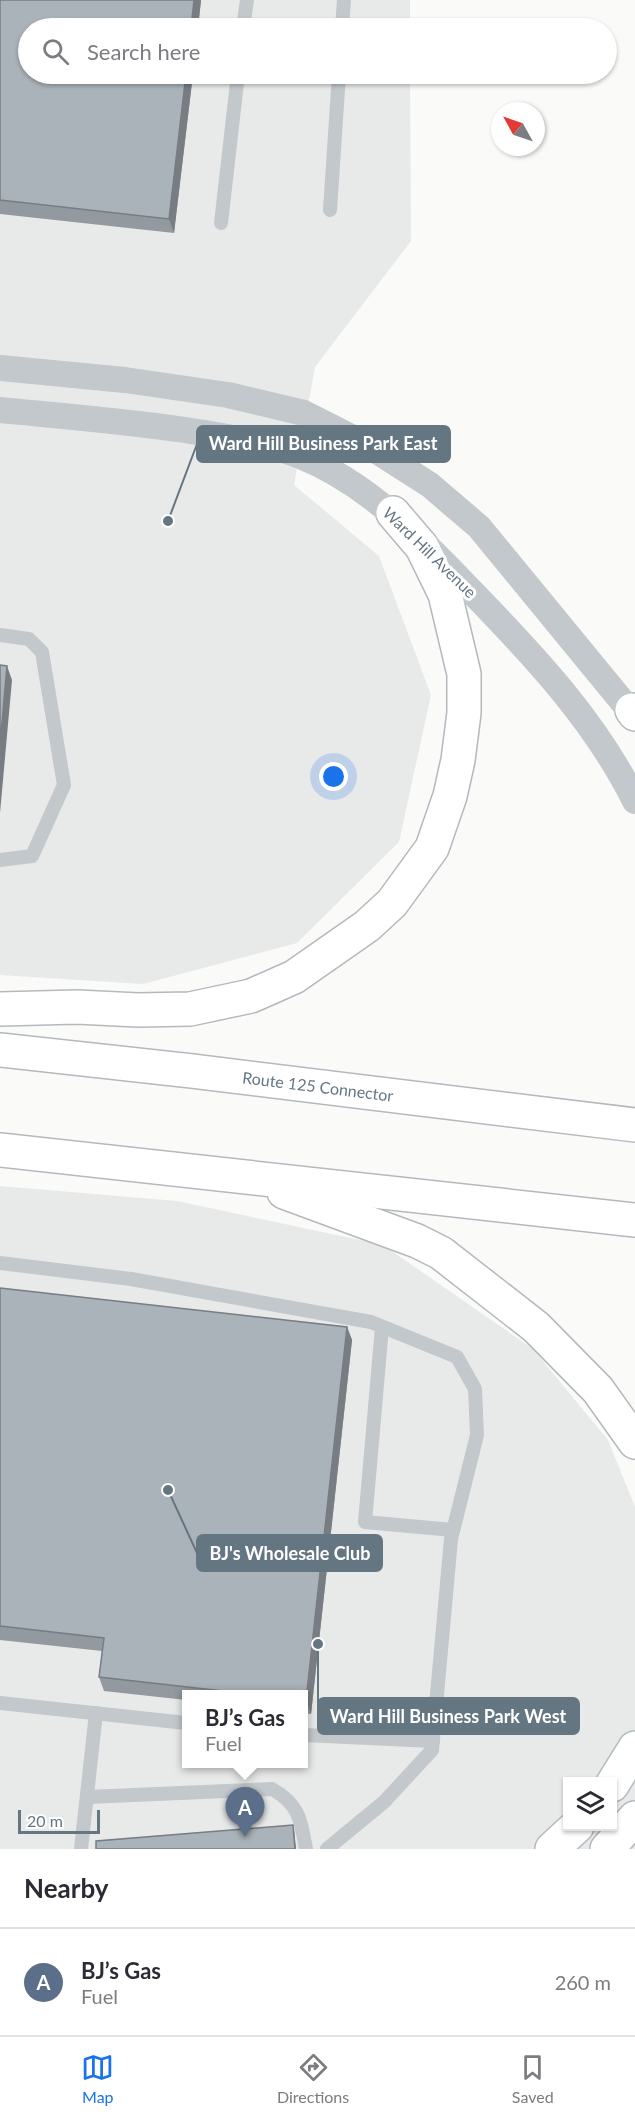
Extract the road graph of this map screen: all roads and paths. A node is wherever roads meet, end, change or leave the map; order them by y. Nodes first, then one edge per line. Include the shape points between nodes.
1 (247, 0) edge
2 (344, 0) edge
3 (244, 18) edge
4 (343, 18) edge
5 (237, 84) edge
6 (338, 84) edge
7 (330, 210) dead end
8 (221, 224) dead end
9 (0, 368) edge
10 (0, 410) edge
11 (393, 513) junction
12 (0, 635) edge
13 (634, 714) edge
14 (635, 801) edge
15 (0, 861) edge
16 (0, 1009) edge
17 (0, 1050) edge
18 (635, 1125) edge
19 (0, 1150) edge
20 (249, 1177) junction
21 (635, 1220) edge
22 (0, 1263) edge
23 (382, 1327) junction
24 (635, 1442) edge
25 (453, 1530) junction
26 (0, 1703) edge
27 (96, 1713) junction
28 (182, 1723) edge
29 (308, 1735) edge
30 (433, 1741) junction
31 (635, 1748) edge
32 (617, 1777) edge
33 (87, 1797) junction
34 (635, 1818) edge
35 (572, 1831) edge
36 (81, 1849) edge
37 (306, 1849) edge
38 (327, 1849) edge
39 (552, 1849) edge
40 (607, 1849) edge

1 - 3 lane
2 - 4 lane
5 - 8 lane
6 - 7 lane
9 - 13 street via 228,394 304,413 369,446 430,485 479,526
10 - 11 street, Ward Hill Avenue via 124,422 263,444 336,474
11 - 14 street, Ward Hill Avenue via 502,622 573,702 620,770
11 - 16 main road via 422,547 445,594 459,645 464,684 459,760 450,796 432,848 392,903 367,926 294,977 251,996 190,1009
12 - 15 lane via 29,639 42,652 64,785 32,856
17 - 18 main road, Route 125 Connector
19 - 20 main road
20 - 21 main road
20 - 24 main road via 441,1253 536,1327 598,1390
22 - 23 lane via 131,1279
23 - 25 lane via 457,1357 475,1389 477,1435
23 - 25 lane via 365,1522
25 - 30 lane
26 - 27 lane
27 - 28 lane
27 - 33 lane
29 - 30 lane
30 - 38 lane via 432,1750 384,1802
31 - 32 main road
33 - 36 lane
33 - 37 lane via 272,1789 288,1798 297,1810
34 - 40 main road
35 - 39 main road

